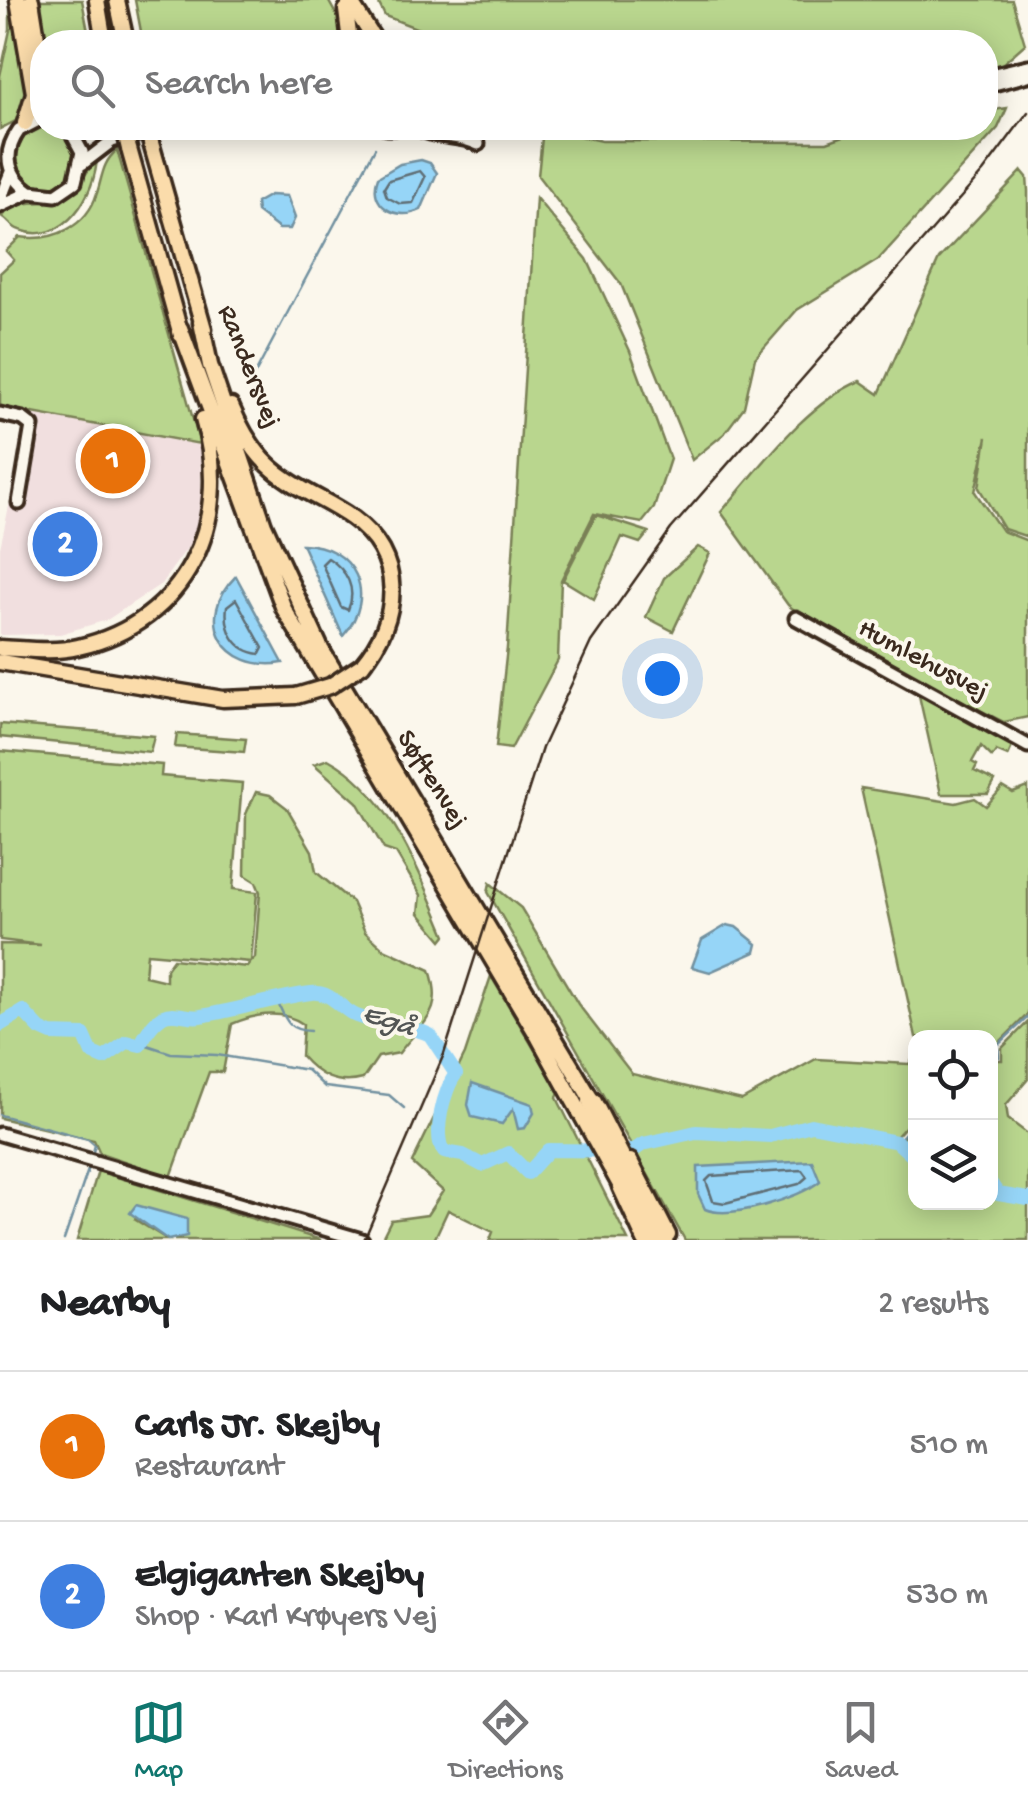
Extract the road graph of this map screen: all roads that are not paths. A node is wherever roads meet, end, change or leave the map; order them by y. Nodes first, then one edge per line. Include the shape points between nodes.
1 (18, 0) edge
2 (32, 0) edge
3 (94, 0) edge
4 (117, 0) edge
5 (345, 3) edge
6 (36, 30) edge
7 (101, 30) edge
8 (123, 30) edge
9 (348, 30) edge
10 (356, 30) edge
11 (366, 30) edge
12 (1028, 66) edge
13 (30, 70) edge
14 (998, 73) edge
15 (1028, 76) edge
16 (1028, 84) edge
17 (998, 86) edge
18 (998, 88) edge
19 (30, 104) edge
20 (30, 123) edge
21 (22, 127) junction
22 (0, 133) edge
23 (79, 140) edge
24 (116, 140) edge
25 (128, 140) edge
26 (150, 140) edge
27 (469, 140) edge
28 (478, 144) dead end
29 (4, 152) edge
30 (82, 164) junction
31 (11, 172) junction
32 (30, 192) junction
33 (0, 203) edge
34 (201, 322) junction
35 (180, 328) junction
36 (0, 414) edge
37 (19, 503) dead end
38 (796, 618) dead end
39 (0, 648) edge
40 (0, 662) edge
41 (1028, 746) edge
42 (592, 1102) joint
43 (598, 1122) junction
44 (0, 1134) edge
45 (631, 1184) junction
46 (362, 1240) edge
47 (643, 1240) edge
48 (667, 1240) edge

1 - 13 main road
2 - 6 main road
3 - 7 main road
4 - 8 main road
5 - 9 main road
5 - 10 main road
5 - 11 main road
12 - 14 street
15 - 17 street
16 - 18 street
19 - 21 main road
20 - 21 street
21 - 22 street
21 - 29 street
23 - 30 street
24 - 30 street
25 - 35 main road, Randersvej, bridge
26 - 34 main road, Randersvej
27 - 28 street
29 - 31 street
30 - 32 street via 66,190
31 - 32 street
31 - 33 street
32 - 33 street
34 - 40 main road, Randersvej, bridge via 253,448 285,478 354,520 384,555 392,579 387,628 362,665 330,686 296,696 223,699
34 - 42 main road, Søftenvej via 264,525 321,649
35 - 39 main road, Randersvej via 212,451 212,502 201,548 171,593 132,627 74,648
35 - 43 main road, Søftenvej via 284,609
36 - 37 street via 32,426
38 - 41 street, Humlehusvej
42 - 43 highway
43 - 45 highway
44 - 46 street
45 - 47 highway
45 - 48 highway

